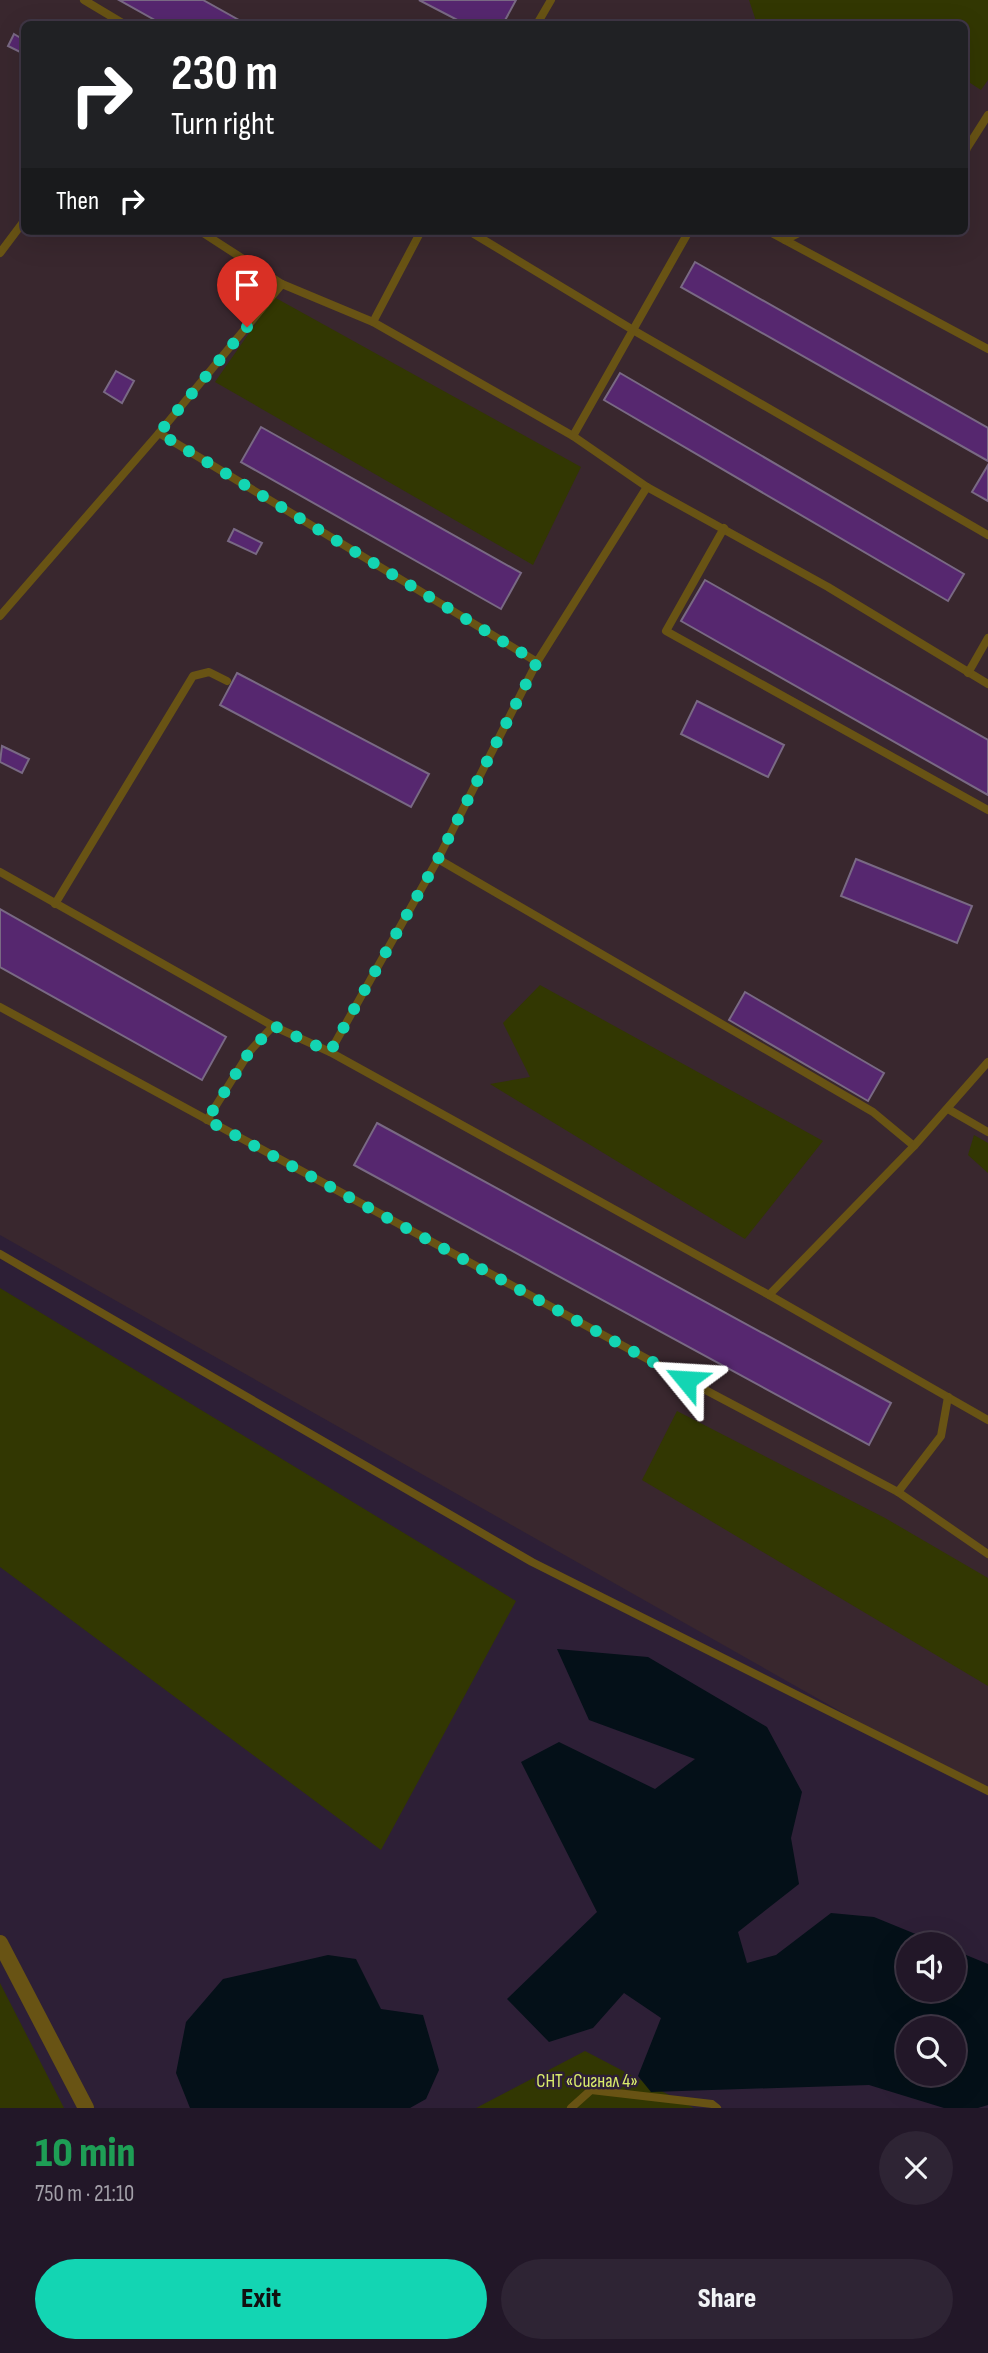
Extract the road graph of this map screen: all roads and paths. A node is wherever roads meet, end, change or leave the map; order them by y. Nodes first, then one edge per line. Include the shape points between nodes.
1 (84, 0) edge
2 (551, 0) edge
3 (119, 21) edge
4 (539, 21) edge
5 (988, 115) edge
6 (968, 146) edge
7 (21, 225) edge
8 (206, 235) edge
9 (419, 235) edge
10 (476, 235) edge
11 (687, 235) edge
12 (776, 235) edge
13 (795, 235) edge
14 (785, 240) junction
15 (0, 253) edge
16 (282, 284) junction
17 (373, 322) junction
18 (633, 331) junction
19 (988, 349) edge
20 (159, 433) junction
21 (573, 436) junction
22 (647, 487) junction
23 (724, 528) junction
24 (988, 535) edge
25 (0, 616) edge
26 (988, 638) edge
27 (537, 662) junction
28 (968, 673) junction
29 (226, 681) dead end
30 (988, 684) edge
31 (988, 810) edge
32 (438, 859) junction
33 (0, 873) edge
34 (55, 904) junction
35 (0, 1007) edge
36 (274, 1026) junction
37 (330, 1052) junction
38 (988, 1062) edge
39 (948, 1109) junction
40 (207, 1120) junction
41 (988, 1132) edge
42 (914, 1146) junction
43 (0, 1254) edge
44 (769, 1295) junction
45 (948, 1397) junction
46 (988, 1420) edge
47 (898, 1492) junction
48 (988, 1554) edge
49 (988, 1791) edge
50 (0, 1943) edge
51 (86, 2108) edge
52 (571, 2108) edge
53 (717, 2108) edge

1 - 3 lane
2 - 4 lane
5 - 6 lane
7 - 15 lane
8 - 16 lane
9 - 17 lane
10 - 18 lane
11 - 18 lane
12 - 14 lane
13 - 14 lane
14 - 19 lane
16 - 17 lane
16 - 20 lane
17 - 21 lane
18 - 21 lane
18 - 24 lane
20 - 25 lane
20 - 27 lane
21 - 22 lane
22 - 23 lane
22 - 27 lane
23 - 28 lane
23 - 31 lane via 666,631
26 - 28 lane
27 - 32 lane
28 - 30 lane
29 - 34 lane via 208,673 193,676
32 - 37 lane
32 - 42 lane via 873,1112
33 - 34 lane
34 - 36 lane
35 - 40 lane
36 - 37 lane
36 - 40 lane via 250,1051
37 - 44 lane
38 - 39 lane
39 - 41 lane
39 - 42 lane
40 - 47 lane
42 - 44 lane
43 - 49 lane via 532,1562
44 - 45 lane
45 - 46 lane
45 - 47 lane via 941,1436
47 - 48 lane
50 - 51 street
52 - 53 lane via 591,2091

